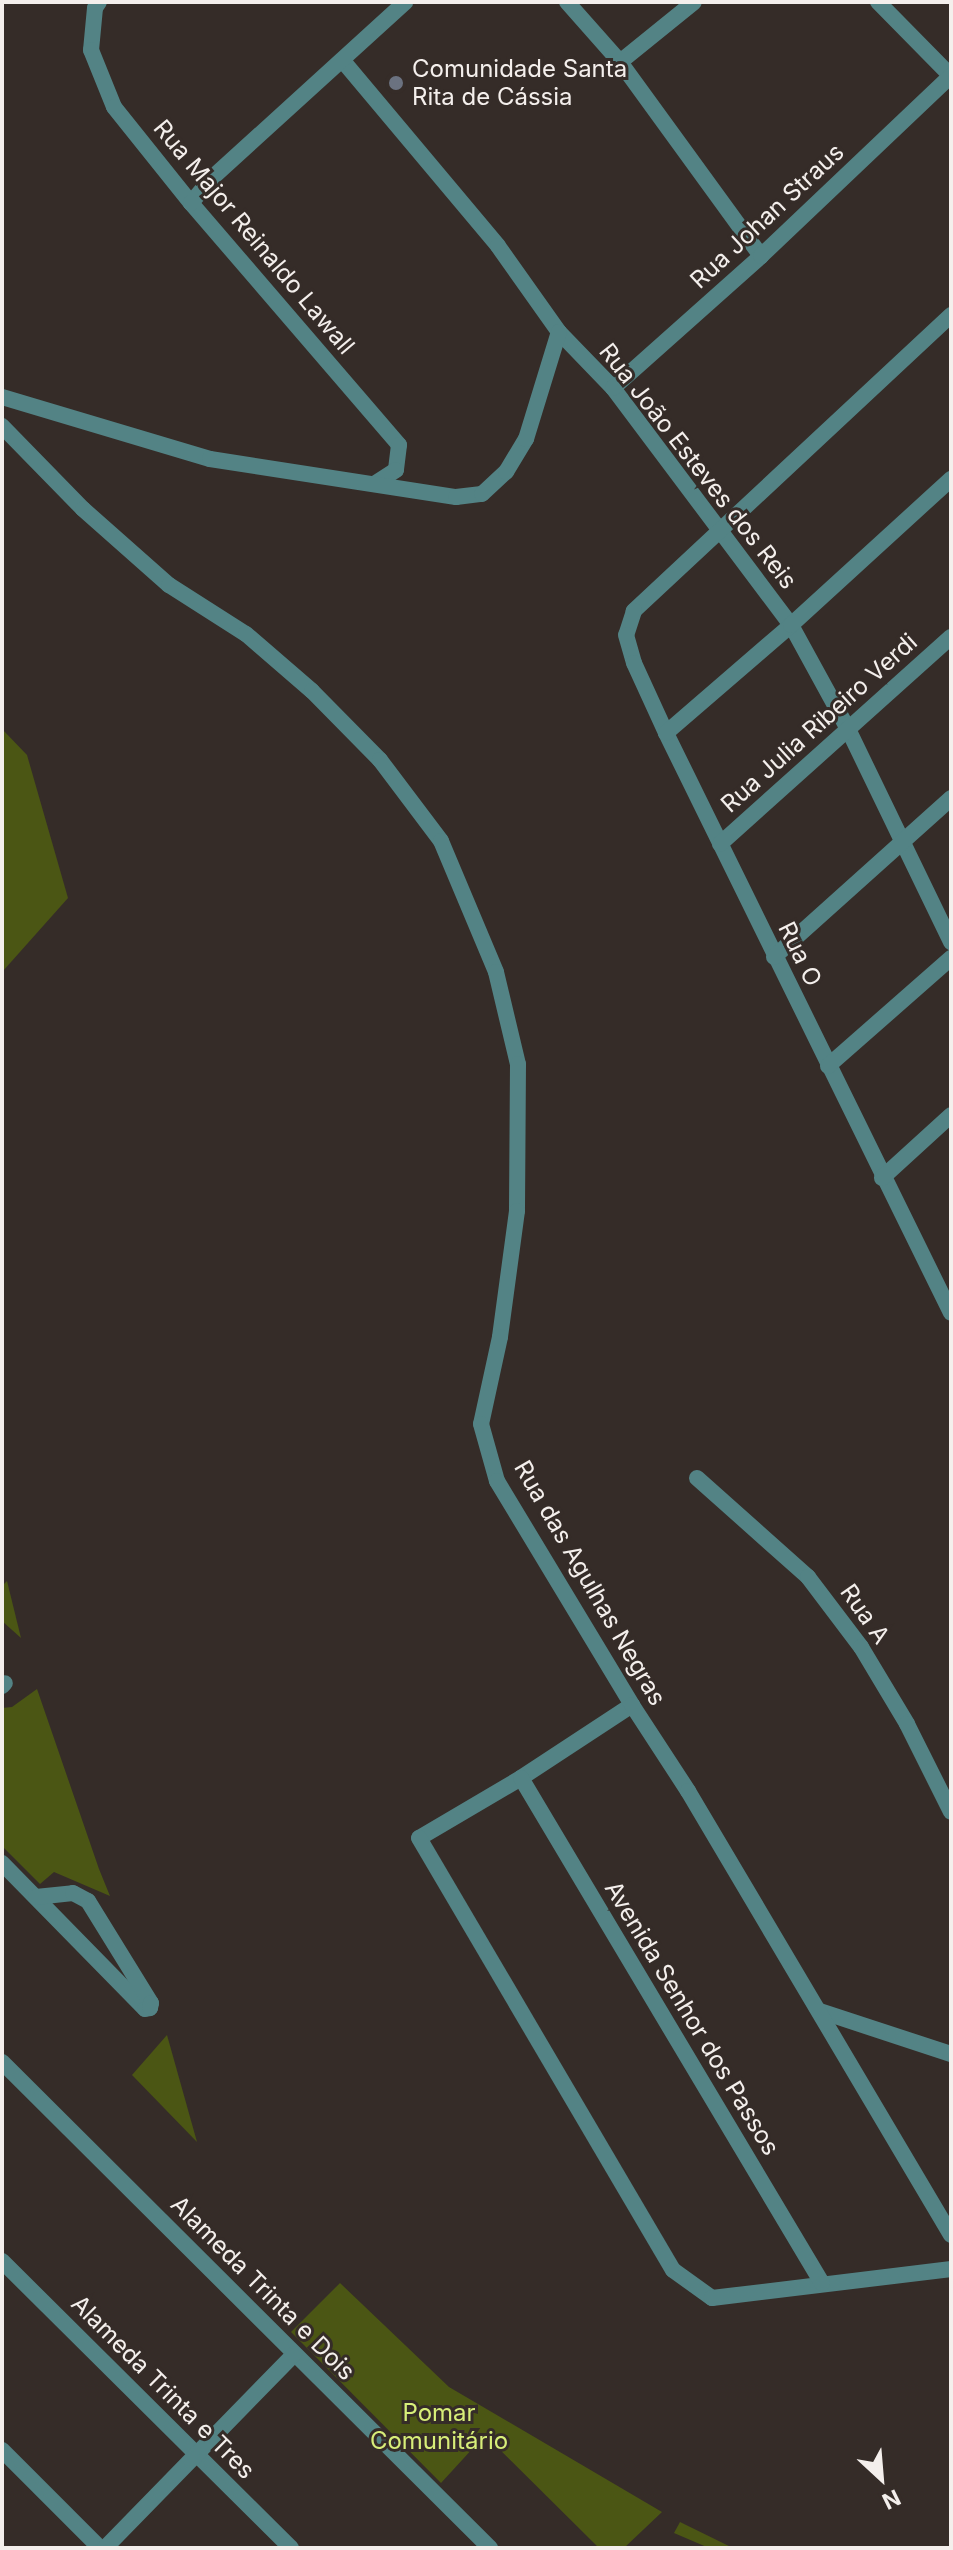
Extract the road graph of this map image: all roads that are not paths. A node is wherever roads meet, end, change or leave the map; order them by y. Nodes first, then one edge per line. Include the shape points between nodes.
1 (99, 2) edge
2 (405, 2) edge
3 (567, 2) edge
4 (694, 2) edge
5 (878, 2) edge
6 (343, 61) junction
7 (620, 62) junction
8 (951, 76) edge
9 (191, 203) junction
10 (761, 256) junction
11 (951, 315) edge
12 (559, 332) junction
13 (613, 388) junction
14 (2, 397) edge
15 (2, 426) edge
16 (951, 479) edge
17 (376, 483) junction
18 (721, 532) junction
19 (791, 625) junction
20 (951, 637) edge
21 (848, 729) junction
22 (666, 733) junction
23 (951, 798) edge
24 (903, 841) junction
25 (720, 844) junction
26 (951, 942) edge
27 (774, 957) junction
28 (951, 958) edge
29 (828, 1066) junction
30 (951, 1115) edge
31 (882, 1178) junction
32 (945, 1286) edge
33 (951, 1313) edge
34 (697, 1478) dead end
35 (632, 1705) junction
36 (521, 1778) junction
37 (951, 1812) edge
38 (2, 1863) edge
39 (36, 1897) junction
40 (820, 2011) junction
41 (950, 2049) edge
42 (2, 2062) edge
43 (951, 2235) edge
44 (2, 2261) edge
45 (951, 2269) edge
46 (822, 2283) junction
47 (294, 2354) junction
48 (2, 2450) edge
49 (196, 2454) junction
50 (102, 2548) edge
51 (291, 2548) edge
52 (490, 2548) edge

1 - 9 street, Rua Major Reinaldo Lawall via 91,50 114,107
2 - 6 street
3 - 7 street
4 - 7 street
5 - 8 street
6 - 9 street
6 - 12 street, Rua João Esteves dos Reis via 498,246
7 - 10 street
8 - 10 street, Rua Johan Straus
9 - 17 street, Rua Major Reinaldo Lawall via 399,445 396,470
10 - 13 street, Rua Johan Straus
11 - 18 street
12 - 13 street, Rua João Esteves dos Reis
12 - 17 street via 526,439 506,472 482,494 456,497
13 - 18 street, Rua João Esteves dos Reis
14 - 17 street via 210,459
15 - 35 street, Rua das Agulhas Negras via 83,509 169,585 246,634 312,691 380,760 441,841 496,972 518,1064 517,1211 500,1337 481,1424 497,1481
16 - 19 street
18 - 19 street, Rua João Esteves dos Reis
18 - 22 street, Rua O via 634,611 626,635
19 - 21 street, Rua João Esteves dos Reis
19 - 22 street
20 - 21 street, Rua Julia Ribeiro Verdi
21 - 24 street, Rua João Esteves dos Reis
21 - 25 street, Rua Julia Ribeiro Verdi
22 - 25 street, Rua O
23 - 24 street
24 - 26 street, Rua João Esteves dos Reis
24 - 27 street
25 - 27 street, Rua O
27 - 29 street, Rua O
28 - 29 street
29 - 31 street, Rua O
30 - 31 street
31 - 32 street, Rua O
32 - 33 street, Rua O
34 - 37 street, Rua A via 808,1577 869,1660
35 - 36 street
35 - 40 street, Rua das Agulhas Negras
36 - 46 street, Avenida Senhor dos Passos
36 - 46 street via 419,1838 673,2270 712,2298
38 - 39 street
39 - 39 street via 145,2009 150,2008 88,1901 73,1893
40 - 41 street
40 - 43 street, Rua das Agulhas Negras
42 - 47 street, Alameda Trinta e Dois
44 - 49 street, Alameda Trinta e Tres
45 - 46 street
47 - 49 street
47 - 52 street, Alameda Trinta e Dois
48 - 50 street
49 - 50 street
49 - 51 street, Alameda Trinta e Tres

